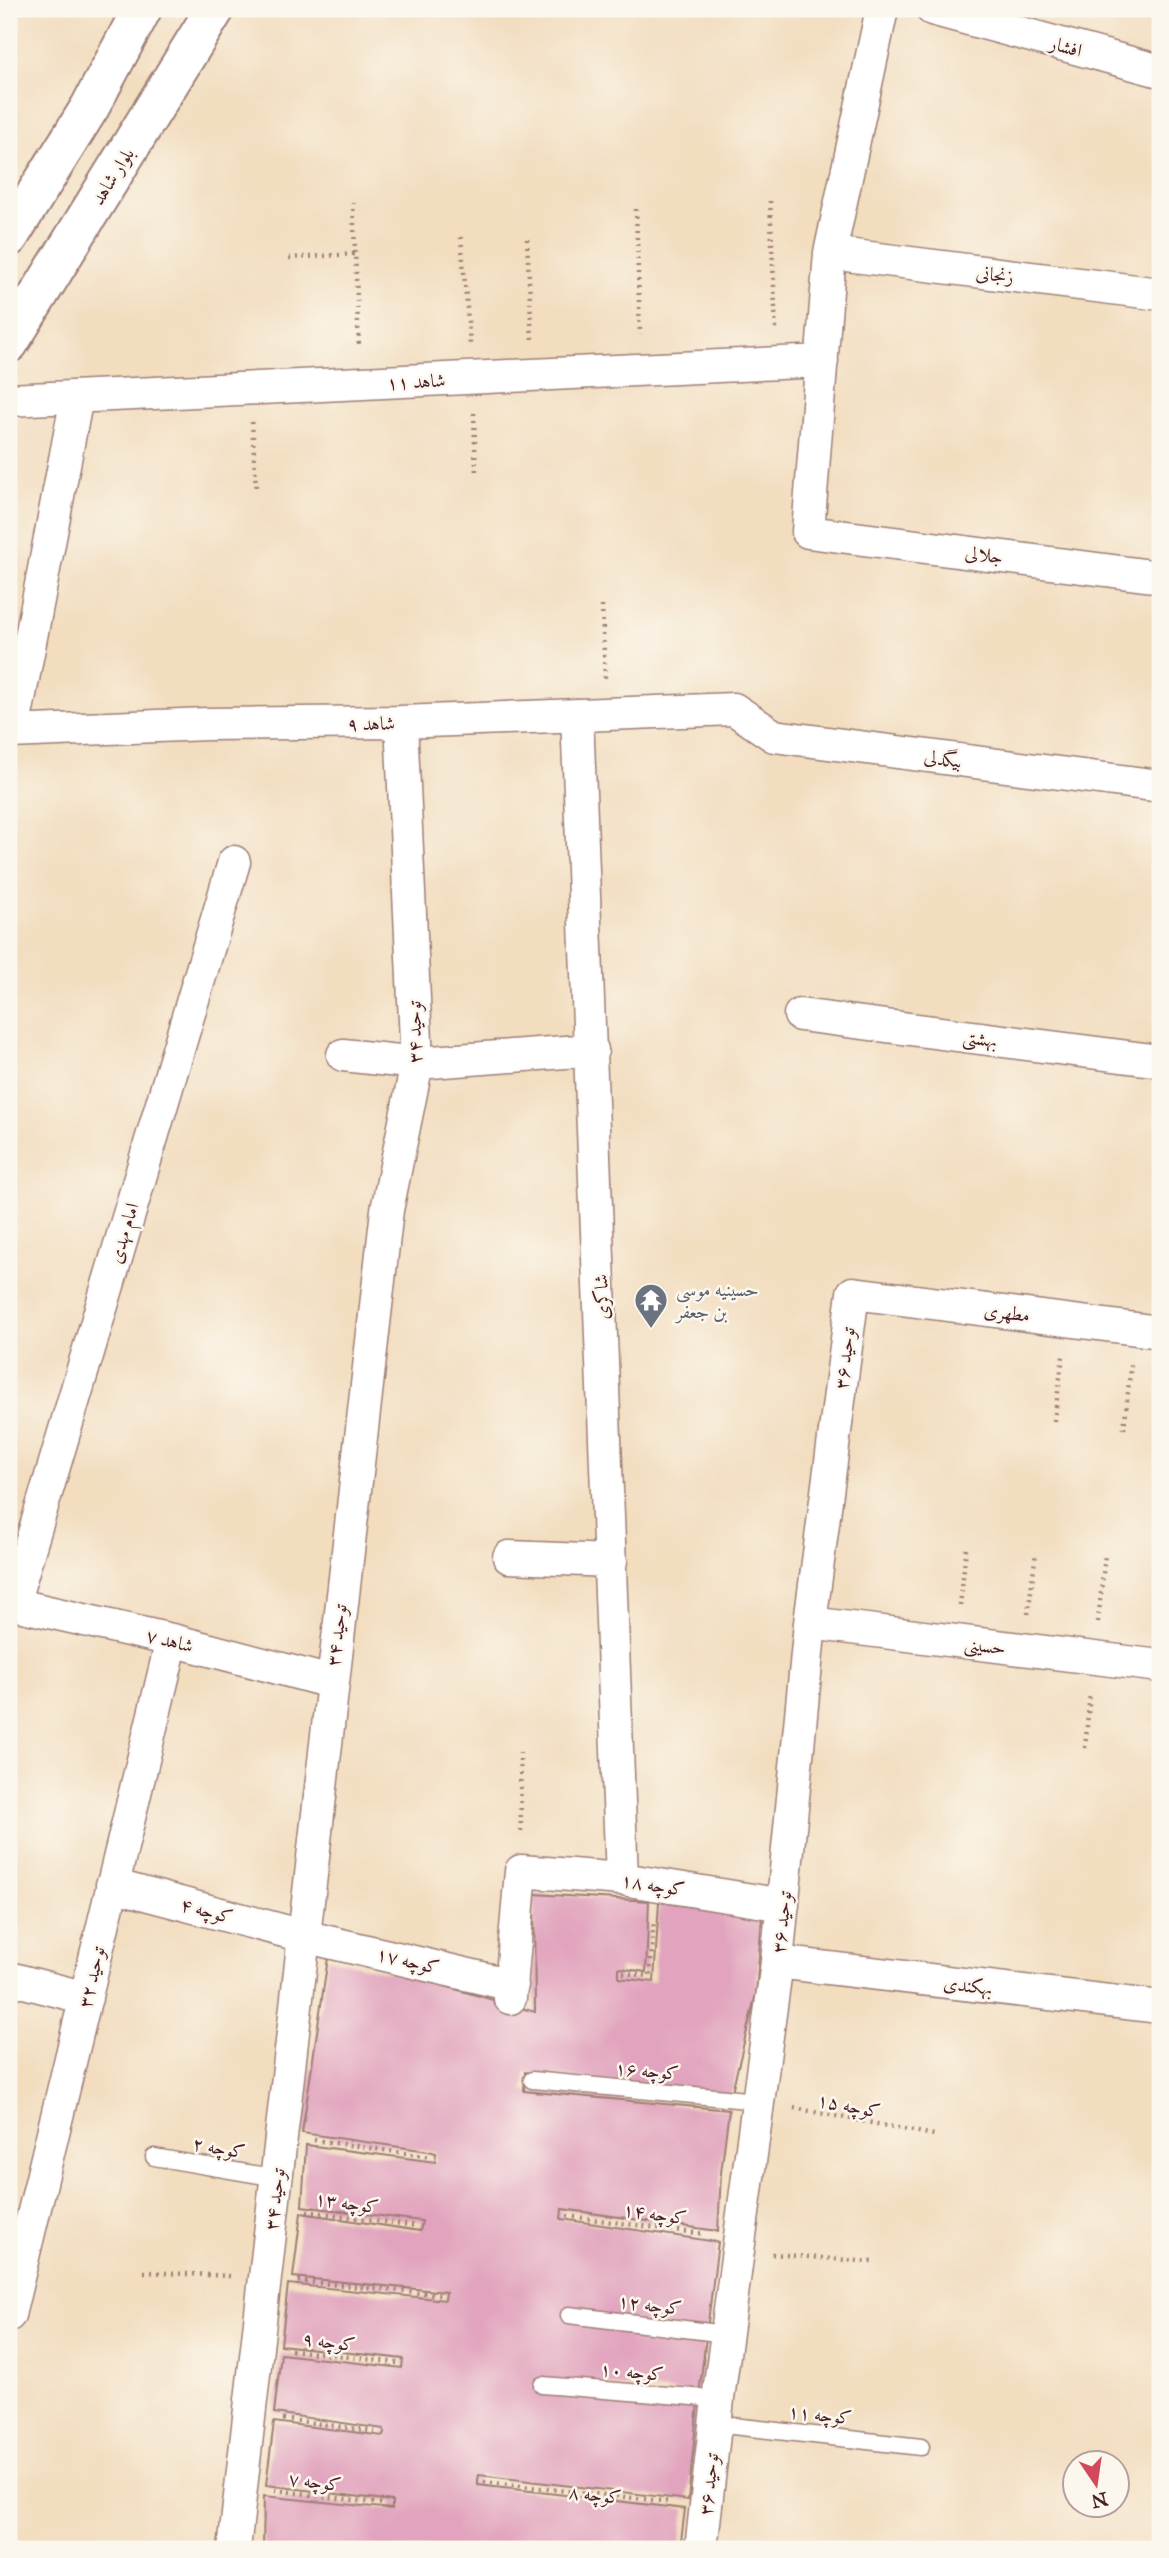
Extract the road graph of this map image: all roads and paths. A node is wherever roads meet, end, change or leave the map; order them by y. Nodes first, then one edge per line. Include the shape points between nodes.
1 (142, 9) edge
2 (215, 9) edge
3 (882, 9) edge
4 (932, 9) edge
5 (1160, 71) edge
6 (770, 201) dead end
7 (353, 202) dead end
8 (636, 209) dead end
9 (9, 237) edge
10 (461, 237) dead end
11 (527, 239) dead end
12 (830, 253) junction
13 (355, 254) junction
14 (289, 258) dead end
15 (1160, 294) edge
16 (9, 343) edge
17 (822, 361) junction
18 (778, 364) junction
19 (640, 371) junction
20 (534, 376) junction
21 (473, 379) junction
22 (360, 384) junction
23 (251, 389) junction
24 (77, 397) junction
25 (9, 400) edge
26 (476, 475) dead end
27 (256, 487) dead end
28 (1160, 576) edge
29 (602, 606) dead end
30 (734, 709) joint
31 (592, 715) junction
32 (401, 722) junction
33 (11, 732) edge
34 (1160, 786) edge
35 (234, 862) dead end
36 (800, 1015) dead end
37 (592, 1050) junction
38 (343, 1055) dead end
39 (1160, 1061) edge
40 (417, 1063) junction
41 (853, 1293) joint
42 (1068, 1320) junction
43 (1148, 1330) edge
44 (1054, 1421) dead end
45 (1124, 1429) dead end
46 (966, 1549) dead end
47 (1036, 1552) dead end
48 (509, 1556) dead end
49 (611, 1561) junction
50 (11, 1604) edge
51 (810, 1623) junction
52 (172, 1640) junction
53 (956, 1642) junction
54 (1023, 1650) junction
55 (1160, 1666) edge
56 (331, 1682) junction
57 (1160, 1729) edge
58 (1158, 1751) dead end
59 (520, 1752) dead end
60 (521, 1871) junction
61 (622, 1879) junction
62 (656, 1884) junction
63 (112, 1885) junction
64 (783, 1905) junction
65 (303, 1936) junction
66 (777, 1962) junction
67 (622, 1973) dead end
68 (9, 1978) edge
69 (86, 1998) junction
70 (1160, 2007) edge
71 (532, 2080) dead end
72 (758, 2101) junction
73 (281, 2134) junction
74 (934, 2135) dead end
75 (153, 2157) dead end
76 (431, 2157) dead end
77 (275, 2192) junction
78 (566, 2216) dead end
79 (417, 2226) dead end
80 (739, 2245) junction
81 (872, 2262) dead end
82 (144, 2272) dead end
83 (265, 2278) junction
84 (440, 2295) dead end
85 (9, 2315) edge
86 (569, 2315) dead end
87 (726, 2334) junction
88 (257, 2346) junction
89 (398, 2363) dead end
90 (542, 2385) dead end
91 (716, 2411) junction
92 (249, 2414) junction
93 (379, 2432) dead end
94 (920, 2447) dead end
95 (484, 2482) dead end
96 (241, 2486) junction
97 (385, 2504) dead end
98 (706, 2506) junction
99 (234, 2549) edge
100 (701, 2549) edge

1 - 9 main road via 90,107
2 - 16 main road, بلوار شاهد
3 - 12 street
4 - 5 street, افشار
6 - 18 path
7 - 13 path
8 - 19 path
10 - 21 path
11 - 20 path
12 - 15 street, زنجانی
12 - 17 street
13 - 14 path
13 - 22 path
17 - 18 street, شاهد ۱۱
17 - 28 street, جلالی via 808,532
18 - 19 street, شاهد ۱۱
19 - 20 street, شاهد ۱۱
20 - 21 street, شاهد ۱۱
21 - 22 street, شاهد ۱۱
21 - 26 path
22 - 23 street, شاهد ۱۱
23 - 24 street, شاهد ۱۱
23 - 27 path
24 - 25 street, شاهد ۱۱
24 - 33 street
29 - 31 path
30 - 31 street, شاهد ۹
30 - 34 street, بیگدلی via 774,736
31 - 32 street, شاهد ۹
31 - 37 street, شاکری
32 - 33 street, شاهد ۹
32 - 40 street, توحید ۳۴
35 - 50 street, امام مهدی
36 - 39 street, بهشتی
37 - 40 street
37 - 49 street, شاکری
38 - 40 street
40 - 56 street, توحید ۳۴ via 387,1210
41 - 42 street, مطهری
41 - 51 street, توحید ۳۶
42 - 43 street, مطهری
42 - 44 path
43 - 45 path
46 - 53 path
47 - 54 path
48 - 49 street
49 - 61 street, شاکری
50 - 52 street, شاهد ۷
51 - 53 street, حسینی
51 - 64 street, توحید ۳۶
52 - 56 street, شاهد ۷
52 - 63 street, توحید ۳۲
53 - 54 street, حسینی
54 - 55 street, حسینی
56 - 65 street, توحید ۳۴
57 - 58 path
59 - 60 path
60 - 61 street, کوچه ۱۸
60 - 65 street, کوچه ۱۷ via 511,1992
61 - 62 street, کوچه ۱۸
62 - 64 street, کوچه ۱۸
62 - 67 path via 650,1976
63 - 65 street, کوچه ۴
63 - 69 street, توحید ۳۲
64 - 66 street, توحید ۳۶
65 - 73 street, توحید ۳۴
66 - 70 street, بهکندی
66 - 72 street, توحید ۳۶
68 - 69 street
69 - 85 street, توحید ۳۲
71 - 72 lane, کوچه ۱۶
72 - 74 path, کوچه ۱۵
72 - 80 street, توحید ۳۶
73 - 76 path
73 - 77 street, توحید ۳۴
75 - 77 lane, کوچه ۲
77 - 79 path, کوچه ۱۳
77 - 83 street, توحید ۳۴
78 - 80 path, کوچه ۱۴
80 - 81 path
80 - 87 street, توحید ۳۶
82 - 83 path
83 - 84 path
83 - 88 street, توحید ۳۴
86 - 87 lane, کوچه ۱۲
87 - 91 street, توحید ۳۶
88 - 89 path, کوچه ۹
88 - 92 street, توحید ۳۴
90 - 91 lane, کوچه ۱۰
91 - 94 lane, کوچه ۱۱
91 - 98 street, توحید ۳۶
92 - 93 path
92 - 96 street, توحید ۳۴
95 - 98 path, کوچه ۸
96 - 97 path, کوچه ۷
96 - 99 street, توحید ۳۴
98 - 100 street, توحید ۳۶

